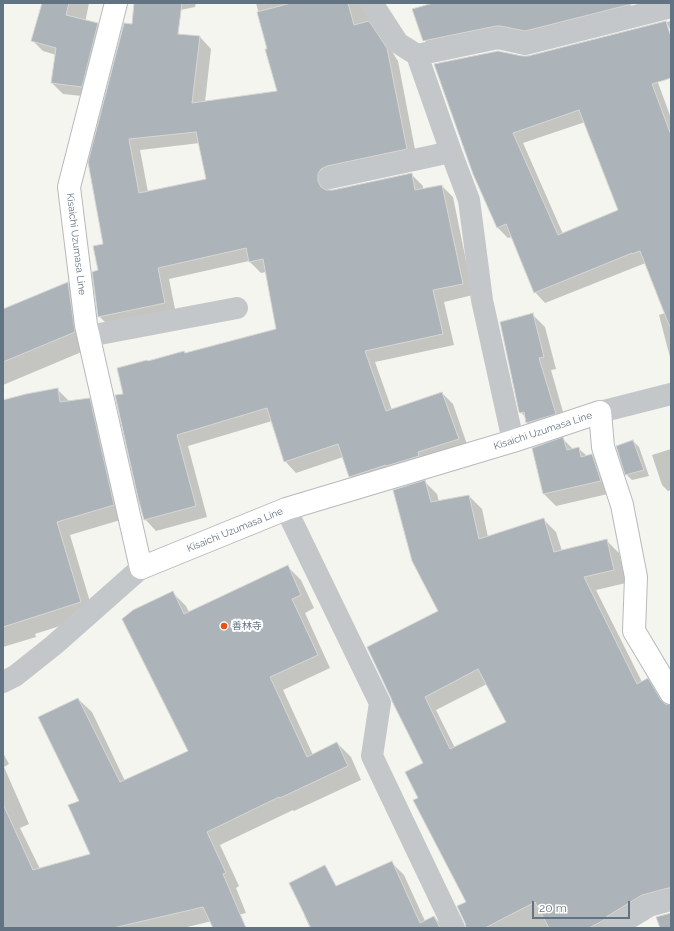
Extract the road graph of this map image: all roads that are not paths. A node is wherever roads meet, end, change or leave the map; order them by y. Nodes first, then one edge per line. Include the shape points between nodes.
1 (116, 3) edge
2 (372, 3) edge
3 (671, 7) edge
4 (417, 55) junction
5 (451, 152) junction
6 (330, 178) dead end
7 (237, 308) dead end
8 (89, 336) junction
9 (671, 394) edge
10 (600, 412) junction
11 (513, 441) junction
12 (286, 509) junction
13 (141, 568) junction
14 (3, 682) edge
15 (671, 693) edge
16 (671, 900) edge
17 (454, 928) edge
18 (613, 928) edge

1 - 8 main road, Kisaichi Uzumasa Line via 69,187
2 - 4 street via 398,42
3 - 4 street via 525,44 498,38
4 - 5 street
5 - 6 street
5 - 11 street via 469,200 482,300
7 - 8 street
8 - 13 main road, Kisaichi Uzumasa Line
9 - 10 street
10 - 11 main road, Kisaichi Uzumasa Line
10 - 15 main road, Kisaichi Uzumasa Line via 603,446 622,505 636,577 634,631
11 - 12 main road, Kisaichi Uzumasa Line
12 - 13 main road, Kisaichi Uzumasa Line
12 - 17 street via 380,703 372,756
13 - 14 street via 54,644 15,676
16 - 18 street via 649,906

